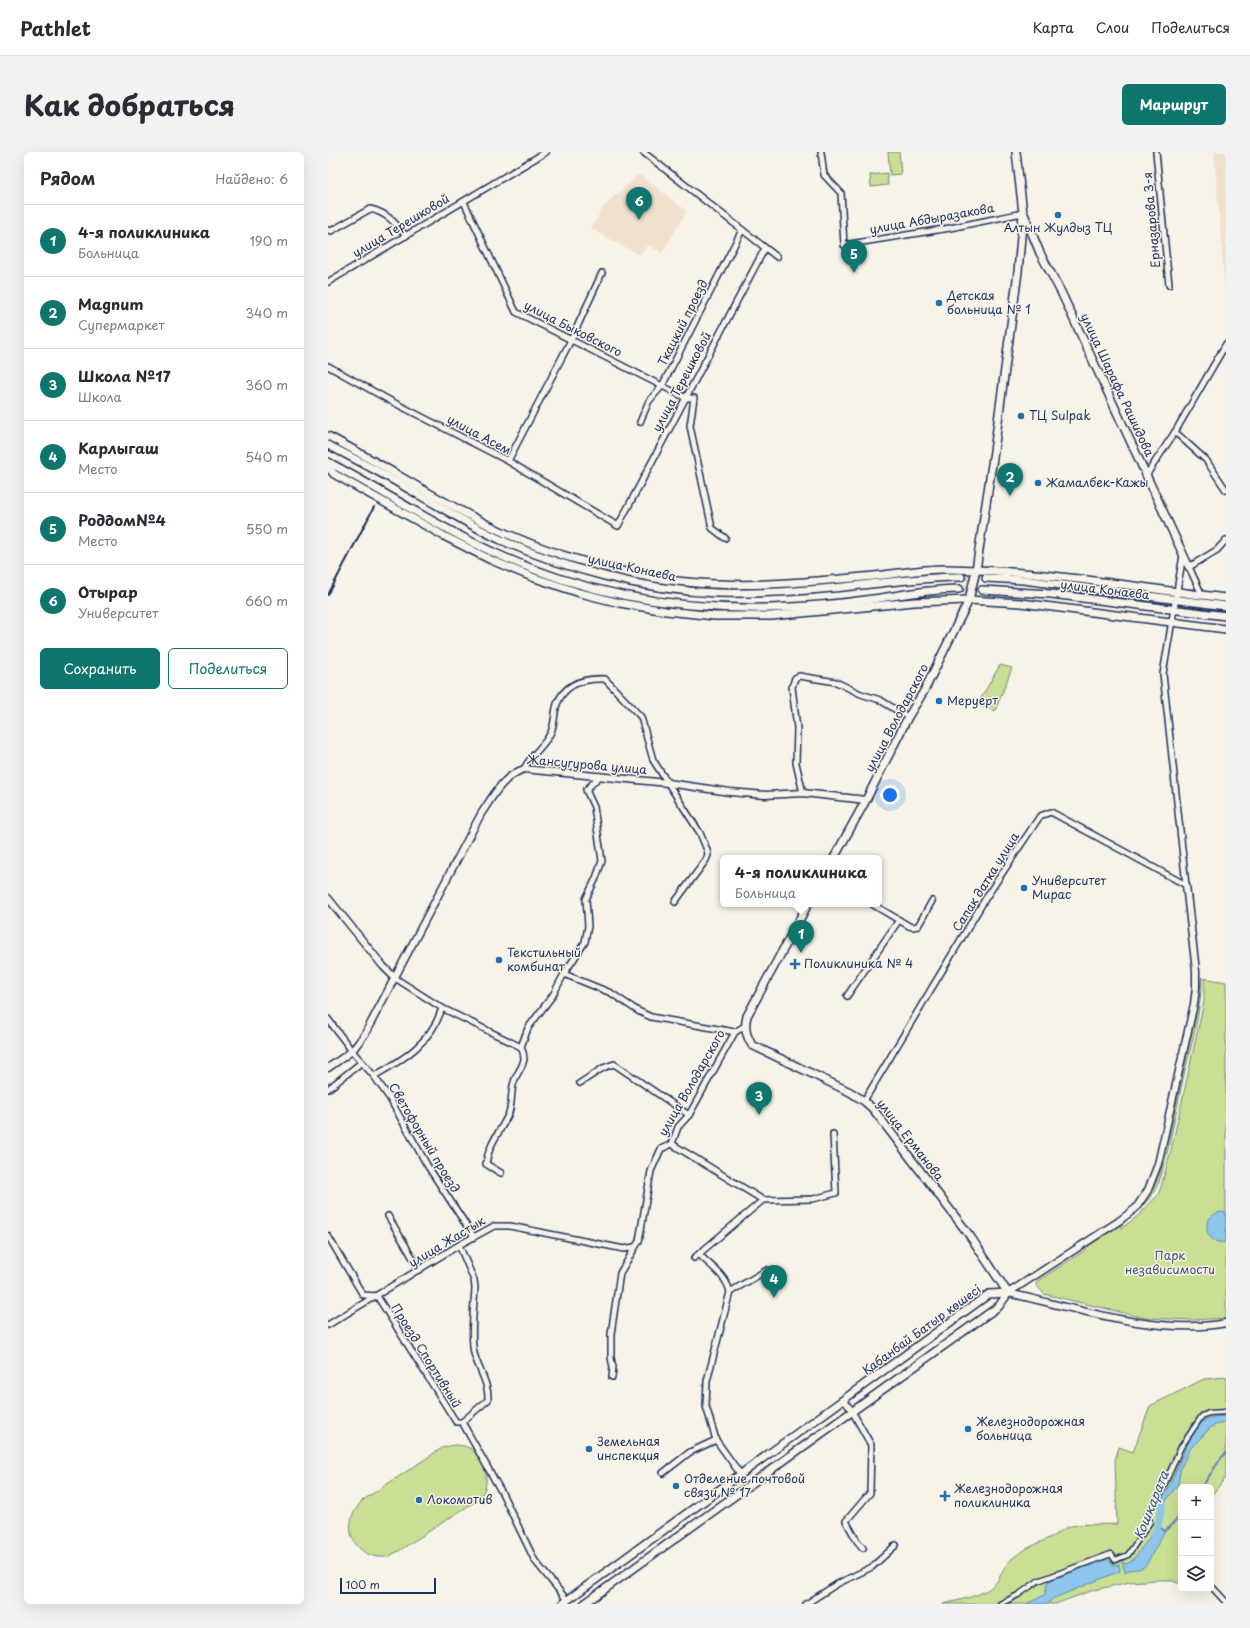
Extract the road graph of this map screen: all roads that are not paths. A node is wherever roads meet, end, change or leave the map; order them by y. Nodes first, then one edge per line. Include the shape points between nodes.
1 (546, 152) edge
2 (643, 152) edge
3 (821, 152) edge
4 (1016, 152) edge
5 (1156, 152) edge
6 (464, 202) junction
7 (1023, 213) junction
8 (328, 230) edge
9 (742, 230) junction
10 (406, 236) junction
11 (765, 248) junction
12 (777, 257) dead end
13 (602, 273) dead end
14 (328, 282) edge
15 (1169, 286) dead end
16 (571, 340) junction
17 (1226, 344) edge
18 (328, 366) edge
19 (662, 386) junction
20 (686, 398) junction
21 (640, 422) dead end
22 (1175, 432) junction
23 (328, 436) edge
24 (328, 445) edge
25 (328, 462) edge
26 (508, 462) junction
27 (328, 467) edge
28 (1147, 474) junction
29 (1226, 490) edge
30 (618, 526) joint
31 (725, 538) dead end
32 (1226, 540) edge
33 (1184, 554) junction
34 (1189, 567) junction
35 (976, 570) junction
36 (961, 577) tunnel mouth
37 (986, 578) tunnel mouth
38 (959, 589) tunnel mouth
39 (982, 590) tunnel mouth
40 (1202, 595) junction
41 (1176, 596) junction
42 (1226, 598) edge
43 (969, 600) junction
44 (1226, 606) edge
45 (1174, 609) junction
46 (1226, 616) edge
47 (1172, 622) junction
48 (1226, 629) edge
49 (908, 717) junction
50 (524, 770) junction
51 (600, 776) junction
52 (668, 783) junction
53 (803, 793) junction
54 (866, 800) junction
55 (836, 855) edge
56 (1186, 885) junction
57 (328, 898) edge
58 (932, 901) dead end
59 (675, 902) dead end
60 (806, 907) edge
61 (877, 907) edge
62 (899, 920) junction
63 (564, 974) junction
64 (395, 978) junction
65 (847, 996) dead end
66 (442, 1008) junction
67 (328, 1019) edge
68 (745, 1026) junction
69 (735, 1032) junction
70 (520, 1047) junction
71 (352, 1051) junction
72 (362, 1062) junction
73 (328, 1068) edge
74 (374, 1076) junction
75 (580, 1083) dead end
76 (328, 1089) edge
77 (864, 1100) junction
78 (688, 1115) junction
79 (833, 1134) dead end
80 (672, 1144) junction
81 (501, 1173) dead end
82 (763, 1200) junction
83 (388, 1216) dead end
84 (328, 1236) edge
85 (474, 1237) junction
86 (459, 1245) junction
87 (634, 1247) junction
88 (698, 1254) junction
89 (694, 1258) dead end
90 (420, 1270) junction
91 (767, 1270) dead end
92 (730, 1292) junction
93 (1008, 1293) junction
94 (377, 1296) junction
95 (328, 1316) edge
96 (1226, 1323) edge
97 (330, 1324) edge
98 (612, 1377) dead end
99 (844, 1400) junction
100 (852, 1411) junction
101 (1226, 1412) edge
102 (462, 1422) junction
103 (716, 1440) junction
104 (663, 1472) dead end
105 (741, 1475) junction
106 (896, 1545) dead end
107 (863, 1548) dead end
108 (1214, 1589) edge
109 (564, 1602) edge
110 (1226, 1602) edge
111 (584, 1604) edge
112 (806, 1604) edge
113 (1000, 1604) edge

1 - 6 street, улица Терешковой
2 - 9 street
3 - 7 street, улица Абдыразакова via 824,175 841,193 844,245
4 - 7 main road, улица Шарафа Рашидова
5 - 15 street, Ерназарова 3-я
6 - 10 street, улица Терешковой
6 - 16 street, улица Быковского via 516,312
7 - 28 main road, улица Шарафа Рашидова
7 - 35 main road, улица Шарафа Рашидова via 1009,348
8 - 10 street via 332,231 370,209 381,211 394,221
9 - 11 street
9 - 19 street, Ткацкий проезд
10 - 14 street, улица Терешковой
11 - 12 street
11 - 20 street, улица Терешковой
13 - 16 street
16 - 19 street, улица Быковского
16 - 26 street
17 - 22 street
18 - 26 street, улица Асем
19 - 20 street, улица Быковского
19 - 21 street, Ткацкий проезд via 649,401
20 - 30 street, улица Терешковой
20 - 31 street via 694,398 690,426 712,528
22 - 28 street
22 - 29 street via 1206,460
23 - 35 main road via 504,532 543,548 626,573 670,581 762,585 944,569
24 - 36 main road, улица Конаева via 500,539 586,571 624,580 716,593 770,593 912,579
25 - 38 main road via 494,553 582,586 621,595 667,604 716,608 771,608
26 - 30 street, улица Асем
27 - 43 main road via 334,474 491,560 580,593 620,603 715,616 771,616 914,602
28 - 33 main road, улица Шарафа Рашидова
32 - 34 street via 1217,550
33 - 34 main road, улица Шарафа Рашидова
33 - 41 street
34 - 40 street
35 - 41 main road via 1024,572
35 - 43 main road, улица Володарского
37 - 41 main road, улица Конаева
39 - 45 main road, улица Конаева via 1051,594
40 - 41 main road
40 - 42 main road
41 - 44 main road, улица Конаева
41 - 45 street
43 - 47 main road via 1021,603
43 - 49 main road, улица Володарского via 924,691
45 - 46 main road, улица Конаева
45 - 47 street
47 - 48 main road
47 - 56 street via 1163,674
49 - 53 street via 880,700 836,682 798,676 795,678 792,687 797,728 796,763
49 - 54 main road, улица Володарского
50 - 51 street, Жансугурова улица
50 - 52 street via 534,752 552,732 557,704 568,689 585,679 605,679 641,717 653,760
50 - 64 street, Жансугурова улица via 514,772 506,779 481,814
51 - 52 street, Жансугурова улица
51 - 63 street via 586,790 594,807 602,861 586,899 588,926 585,942
52 - 53 street, Жансугурова улица via 765,795
52 - 59 street via 700,833 708,855
53 - 54 street, Жансугурова улица
54 - 55 main road, улица Володарского
56 - 77 street, Сапак датка улица via 1051,812 1040,816 984,902
56 - 93 street via 1196,987 1158,1164 1148,1190 1136,1208 1120,1221
57 - 64 street
58 - 62 street via 916,927
60 - 68 main road via 746,1016
61 - 62 street
62 - 65 street
63 - 69 street via 611,993 651,1017
63 - 70 street via 553,995 528,1028
64 - 66 street
64 - 71 street, Жансугурова улица via 365,1034
66 - 70 street
66 - 74 street via 434,1027 420,1045
67 - 71 street, Светофорный проезд
68 - 69 street, улица Володарского
68 - 77 main road, улица Ерманова via 746,1035 752,1045
69 - 78 street, улица Володарского
70 - 81 street via 523,1051 523,1064 512,1087 511,1107 488,1154 486,1164
71 - 72 street, Светофорный проезд
71 - 73 street, Жансугурова улица
72 - 74 street, Светофорный проезд
72 - 76 street
74 - 85 street, Светофорный проезд
75 - 78 street via 614,1064
77 - 93 main road, улица Ерманова via 970,1236
78 - 80 street, улица Володарского via 678,1127
79 - 82 street via 836,1193 813,1199
80 - 82 street
80 - 87 street, улица Володарского via 661,1149 651,1171 639,1242
82 - 88 street
83 - 90 street
84 - 94 street, Проезд Спортивный via 363,1295
85 - 86 street, улица Жастык
85 - 87 street, улица Жастык via 494,1226 510,1226 624,1249
86 - 90 street, улица Жастык
86 - 102 street via 474,1280 473,1347 488,1391 488,1400
87 - 98 street, улица Володарского via 620,1273 611,1334
88 - 89 street
88 - 92 street via 722,1276
90 - 94 street, улица Жастык
91 - 92 street
92 - 103 street via 707,1381 706,1406
93 - 96 street via 1139,1323 1186,1326
93 - 99 main road, Қабанбай Батыр көшесі via 989,1294
93 - 100 main road, Қабанбай Батыр көшесі via 999,1306
94 - 97 street, улица Жастык
94 - 102 street, Проезд Спортивный via 456,1422
95 - 97 street
99 - 100 street
99 - 105 main road, Қабанбай Батыр көшесі
100 - 107 street via 871,1446 870,1493 846,1521
100 - 111 main road, Қабанбай Батыр көшесі
101 - 113 street via 1202,1416 1181,1447 1158,1498 1147,1515 1150,1522 1128,1555 1115,1560 1111,1554 1038,1581
102 - 109 street, Проезд Спортивный via 502,1493 535,1561
103 - 104 street via 690,1452
103 - 105 street
105 - 109 main road, Қабанбай Батыр көшесі
106 - 112 street via 872,1567 837,1584
108 - 110 street

